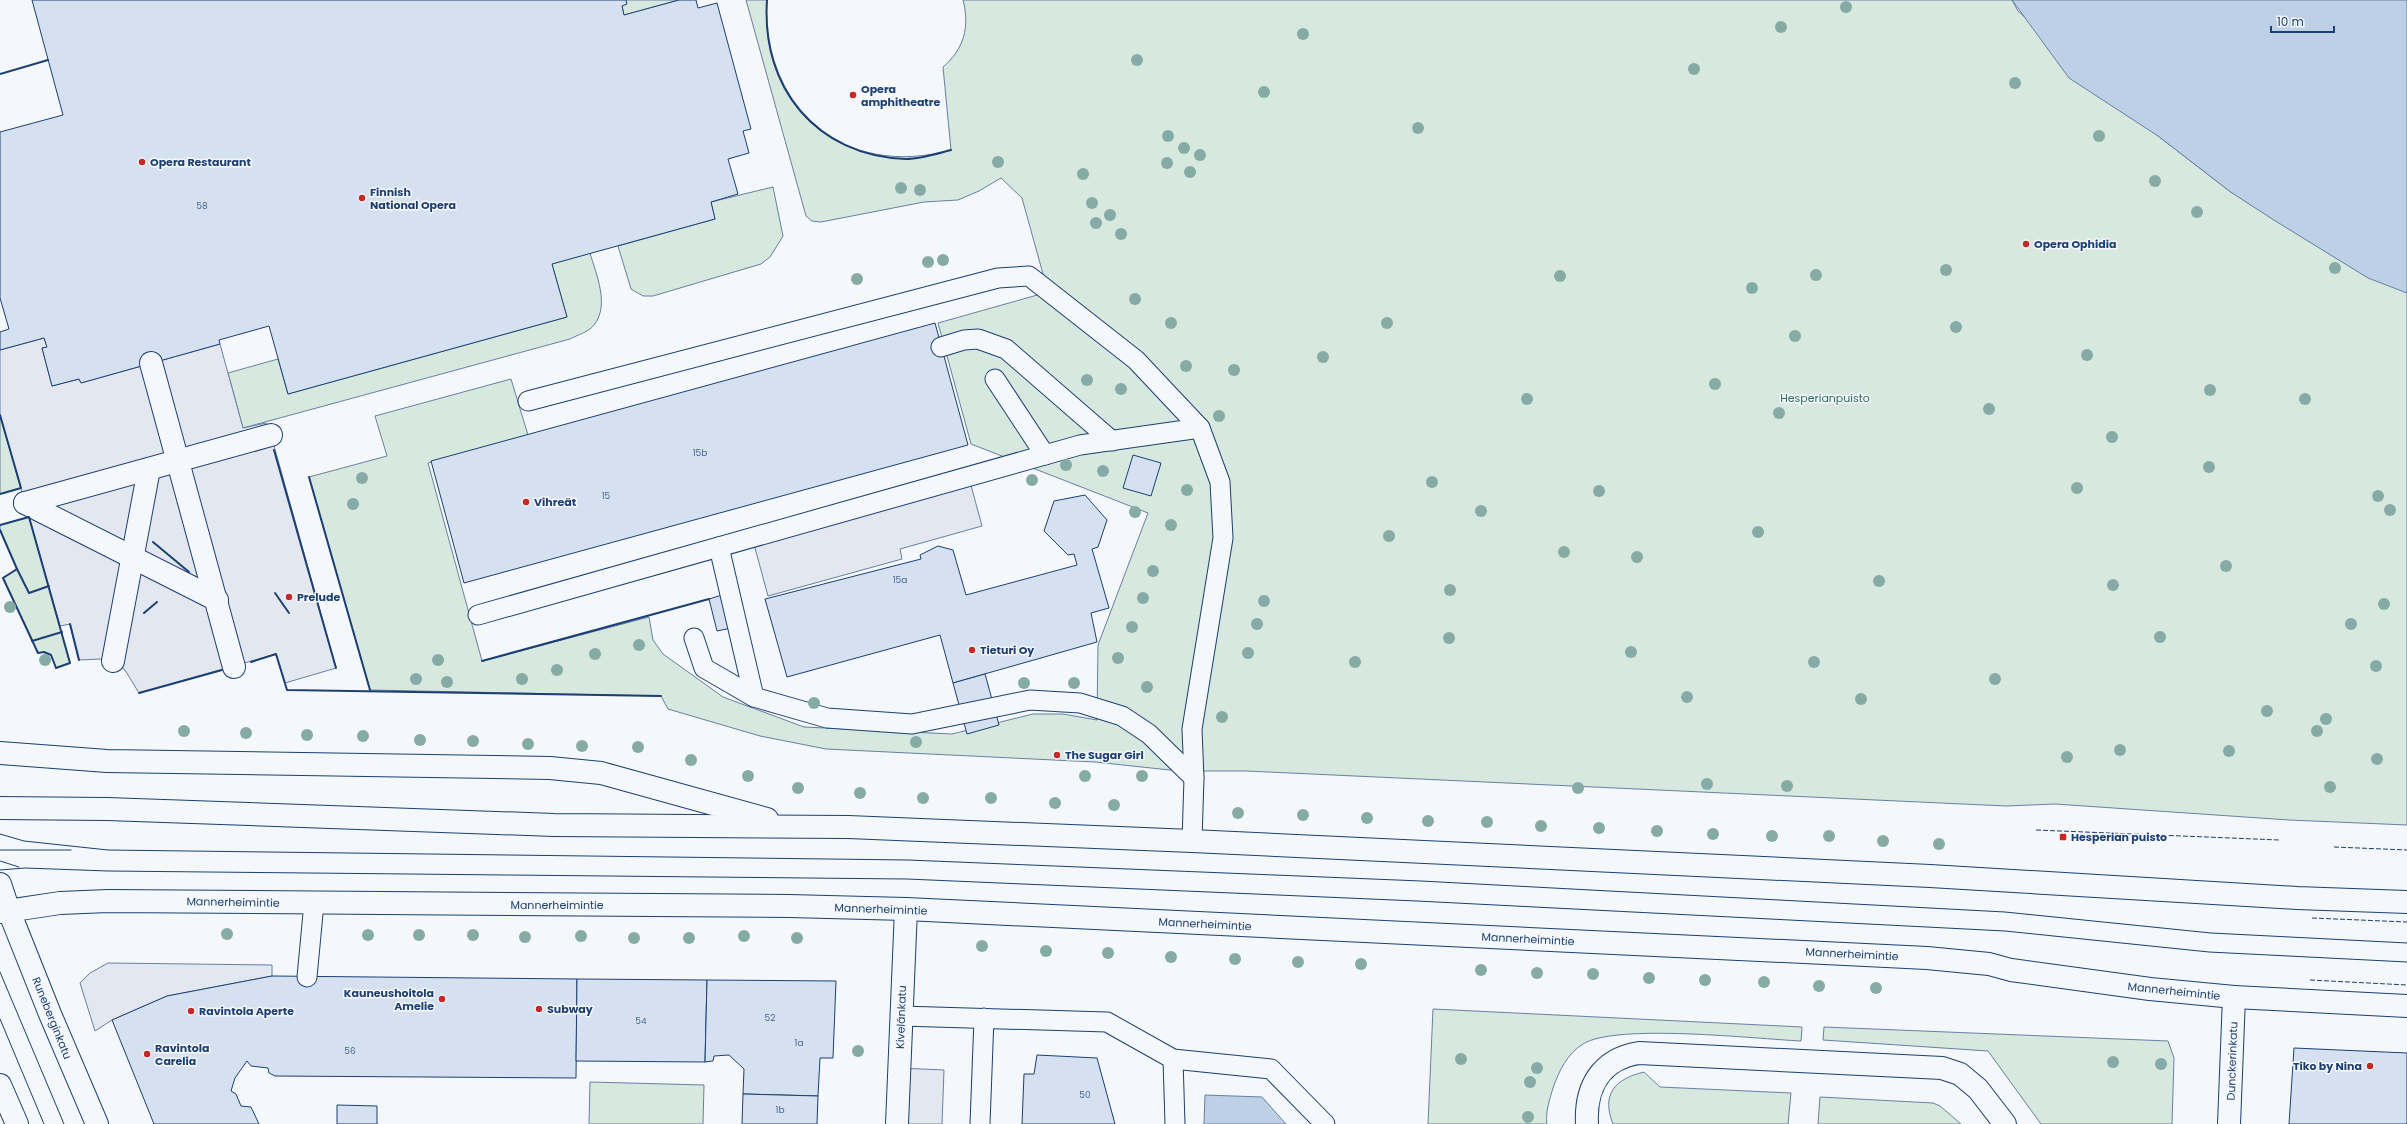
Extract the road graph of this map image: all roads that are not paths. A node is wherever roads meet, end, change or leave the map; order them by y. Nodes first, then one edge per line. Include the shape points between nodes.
1 (941, 347) dead end
2 (151, 363) dead end
3 (995, 379) dead end
4 (528, 401) dead end
5 (1200, 428) junction
6 (271, 435) dead end
7 (1112, 441) junction
8 (1045, 455) junction
9 (178, 461) junction
10 (149, 469) junction
11 (718, 547) junction
12 (132, 557) junction
13 (217, 600) junction
14 (478, 615) dead end
15 (694, 638) dead end
16 (113, 661) dead end
17 (234, 667) dead end
18 (754, 697) junction
19 (0, 753) edge
20 (1194, 778) junction
21 (0, 808) edge
22 (793, 827) junction
23 (1192, 841) junction
24 (0, 884) edge
25 (2407, 902) edge
26 (314, 903) junction
27 (906, 910) junction
28 (5, 912) edge
29 (307, 977) dead end
30 (2234, 998) junction
31 (2407, 1006) edge
32 (901, 1016) junction
33 (984, 1018) junction
34 (1173, 1059) junction
35 (0, 1085) edge
36 (17, 1124) edge
37 (97, 1124) edge
38 (897, 1124) edge
39 (980, 1124) edge
40 (1175, 1124) edge
41 (1325, 1124) edge
42 (1587, 1124) edge
43 (2006, 1124) edge
44 (2229, 1124) edge

1 - 7 lane via 964,340 978,340 1006,349
2 - 9 main road
3 - 8 lane
4 - 5 lane via 998,278 1029,276 1136,360
5 - 7 lane
5 - 20 lane via 1220,482 1223,538 1192,729
6 - 9 main road
7 - 8 lane via 1080,445
8 - 11 lane
9 - 10 main road
9 - 13 main road
10 - 12 main road
10 - 12 main road via 25,503
11 - 14 lane
11 - 18 lane
12 - 13 main road
12 - 16 main road
13 - 17 main road
15 - 18 lane via 704,668
18 - 20 lane via 827,718 912,724 1030,700 1080,703 1122,716 1149,734
19 - 22 main road via 107,761 550,768 586,771 658,788
20 - 23 lane
21 - 22 main road via 107,809 554,825
22 - 23 main road
23 - 25 main road via 1930,876
24 - 28 main road, Runeberginkatu
26 - 27 main road, Mannerheimintie via 790,906
26 - 28 main road, Mannerheimintie via 108,901 60,903
26 - 29 lane
27 - 30 main road, Mannerheimintie via 1927,958 1989,964 2011,970
27 - 32 main road, Kivelänkatu
28 - 37 main road, Runeberginkatu
30 - 31 main road, Mannerheimintie
30 - 44 main road, Dunckerinkatu
32 - 33 lane
32 - 38 main road, Kivelänkatu
33 - 34 lane via 1107,1022
33 - 39 lane
34 - 40 lane
34 - 41 lane via 1271,1069
35 - 36 main road
42 - 43 main road via 1589,1096 1603,1070 1624,1055 1639,1053 1942,1068 1960,1074 1978,1089

